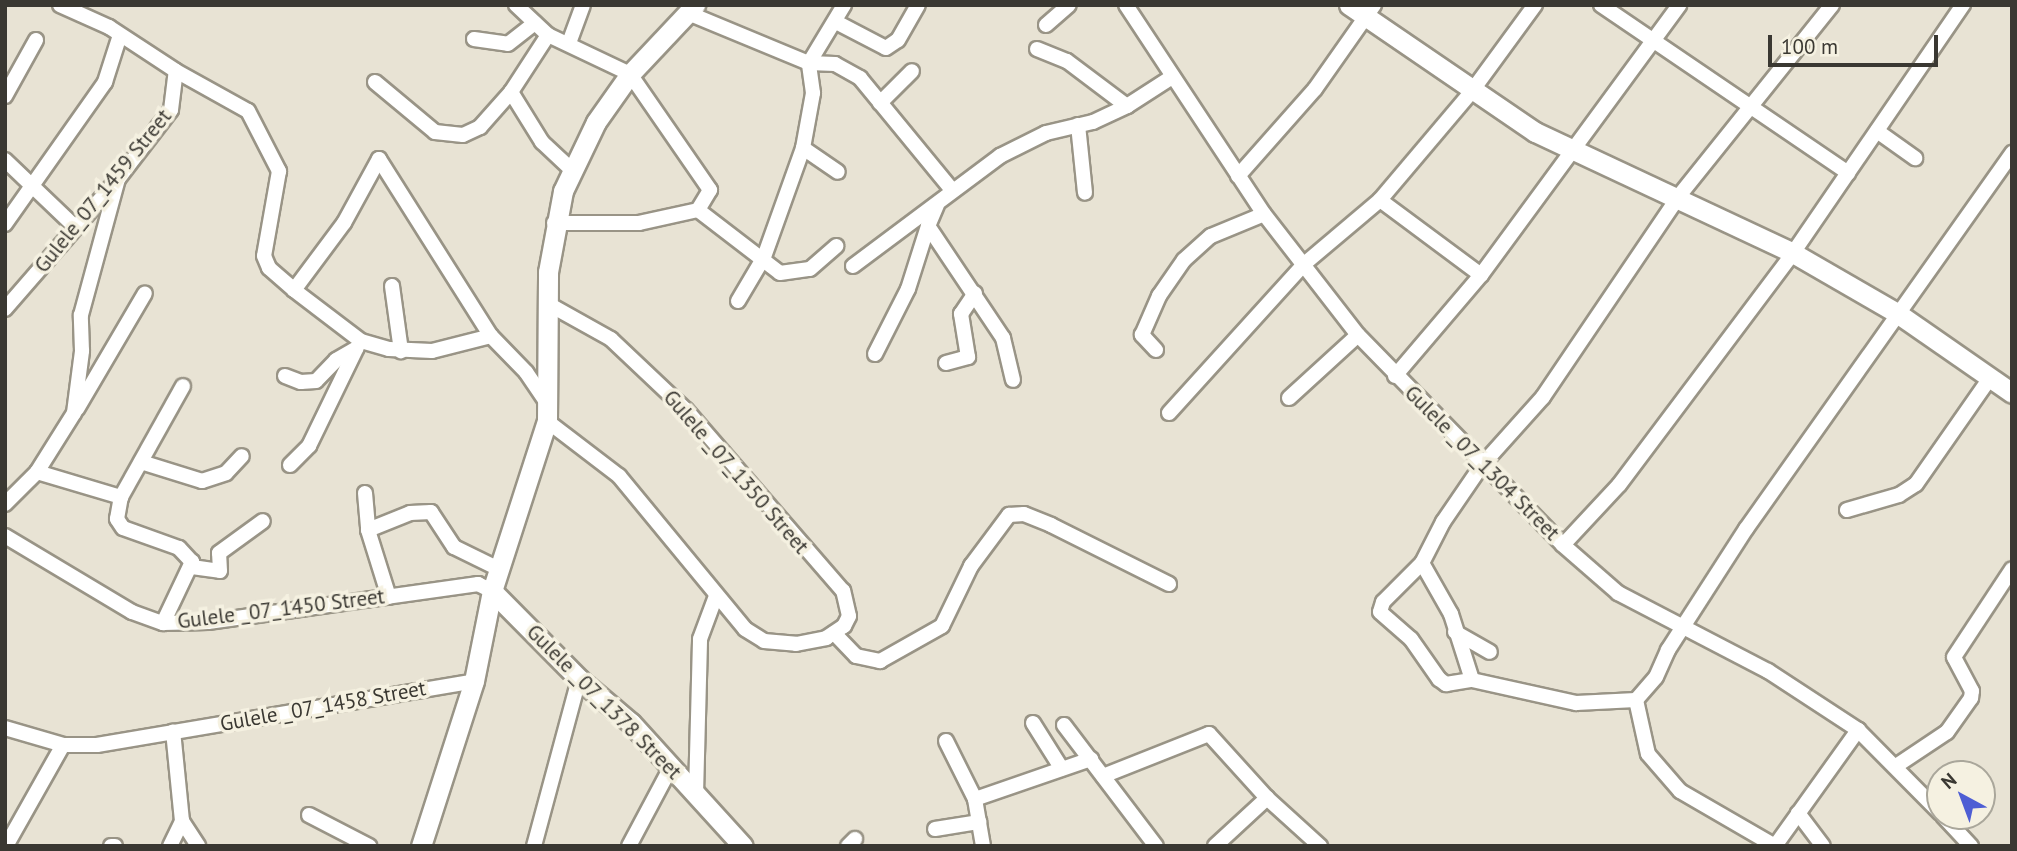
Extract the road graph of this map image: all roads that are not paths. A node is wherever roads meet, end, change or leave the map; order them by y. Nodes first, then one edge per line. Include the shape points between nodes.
1 (60, 5) edge
2 (516, 5) edge
3 (583, 5) edge
4 (844, 5) edge
5 (918, 5) edge
6 (1069, 5) edge
7 (1535, 5) edge
8 (1601, 5) edge
9 (1679, 5) edge
10 (1832, 5) edge
11 (1963, 5) edge
12 (1133, 8) edge
13 (691, 9) edge
14 (1363, 9) edge
15 (836, 22) junction
16 (535, 23) junction
17 (1046, 24) dead end
18 (120, 35) junction
19 (548, 35) junction
20 (1652, 38) junction
21 (474, 39) dead end
22 (36, 40) dead end
23 (569, 43) junction
24 (1037, 49) dead end
25 (809, 63) junction
26 (176, 71) junction
27 (912, 71) dead end
28 (630, 74) junction
29 (1172, 77) junction
30 (374, 82) dead end
31 (1472, 91) junction
32 (511, 92) junction
33 (5, 96) edge
34 (880, 103) junction
35 (1127, 107) junction
36 (1752, 108) junction
37 (1078, 125) junction
38 (1877, 131) junction
39 (803, 148) junction
40 (1572, 149) junction
41 (2012, 153) edge
42 (1915, 158) dead end
43 (5, 160) edge
44 (571, 169) junction
45 (838, 172) dead end
46 (1847, 173) junction
47 (1238, 176) junction
48 (118, 179) junction
49 (34, 184) junction
50 (952, 190) junction
51 (1085, 193) dead end
52 (1679, 196) junction
53 (1380, 201) junction
54 (937, 205) junction
55 (698, 211) junction
56 (1265, 214) junction
57 (554, 223) junction
58 (5, 224) edge
59 (928, 226) junction
60 (75, 227) junction
61 (836, 246) dead end
62 (1794, 253) junction
63 (764, 257) junction
64 (1303, 264) junction
65 (853, 266) dead end
66 (1480, 275) junction
67 (392, 286) dead end
68 (294, 290) junction
69 (145, 293) dead end
70 (975, 293) junction
71 (738, 301) dead end
72 (7, 302) edge
73 (550, 305) junction
74 (1897, 313) junction
75 (1358, 335) junction
76 (491, 336) junction
77 (358, 345) junction
78 (1156, 350) dead end
79 (401, 351) junction
80 (875, 354) dead end
81 (946, 363) dead end
82 (285, 376) dead end
83 (1395, 376) junction
84 (1013, 380) dead end
85 (2004, 383) edge
86 (183, 387) dead end
87 (1289, 398) dead end
88 (74, 413) junction
89 (547, 413) junction
90 (1170, 413) dead end
91 (242, 456) dead end
92 (141, 462) junction
93 (290, 465) dead end
94 (1482, 465) junction
95 (37, 472) junction
96 (365, 493) dead end
97 (121, 497) junction
98 (5, 504) edge
99 (1847, 510) dead end
100 (263, 521) dead end
101 (368, 530) junction
102 (5, 536) edge
103 (1563, 545) junction
104 (1422, 563) junction
105 (192, 567) junction
106 (499, 569) junction
107 (2012, 569) edge
108 (1169, 584) dead end
109 (492, 591) junction
110 (716, 596) junction
111 (390, 597) junction
112 (163, 623) junction
113 (1684, 628) junction
114 (1455, 632) junction
115 (834, 633) junction
116 (1490, 652) dead end
117 (579, 679) junction
118 (1472, 680) junction
119 (474, 681) junction
120 (1636, 700) junction
121 (1033, 723) dead end
122 (1064, 725) dead end
123 (5, 728) edge
124 (1858, 730) junction
125 (173, 731) junction
126 (946, 741) dead end
127 (63, 745) junction
128 (1091, 759) junction
129 (1896, 766) junction
130 (671, 767) junction
131 (1062, 769) junction
132 (1103, 776) junction
133 (696, 794) junction
134 (1926, 797) edge
135 (1267, 798) junction
136 (975, 799) junction
137 (1798, 813) junction
138 (309, 815) dead end
139 (182, 821) junction
140 (979, 822) junction
141 (935, 829) dead end
142 (1956, 830) edge
143 (630, 845) edge
144 (6, 846) edge
145 (170, 846) edge
146 (198, 846) edge
147 (369, 846) edge
148 (422, 846) edge
149 (534, 846) edge
150 (743, 846) edge
151 (983, 846) edge
152 (1156, 846) edge
153 (1215, 846) edge
154 (1320, 846) edge
155 (1775, 846) edge
156 (1823, 846) edge
157 (1971, 846) edge

1 - 18 street
2 - 16 street
3 - 23 street
4 - 15 street
5 - 15 street via 898,40 886,48
6 - 17 street
7 - 31 street
8 - 20 street
9 - 20 street
10 - 36 street
11 - 38 street
12 - 29 street, Gulele _07_1304 Street
13 - 25 street
13 - 28 main road
14 - 31 main road
14 - 47 street via 1315,89
15 - 25 street
16 - 19 street
16 - 21 street via 508,44
18 - 26 street
18 - 49 street via 105,82
19 - 23 street
19 - 32 street
20 - 36 street
20 - 40 street
22 - 33 street
23 - 28 street
24 - 35 street via 1067,61
25 - 34 street via 835,64 860,78
25 - 39 street via 813,93
26 - 48 street, Gulele_07_1459 Street via 171,110
26 - 68 street via 232,98 259,128 279,171 280,186 264,256 269,268
27 - 34 street
28 - 44 main road via 588,134
28 - 55 street via 710,190
29 - 35 street
29 - 47 street, Gulele _07_1304 Street
30 - 32 street via 435,132 463,135 480,127
31 - 40 main road via 1535,132
31 - 53 street
32 - 44 street via 542,142
34 - 50 street
35 - 37 street
36 - 46 street
36 - 52 street
37 - 50 street via 1032,139
37 - 51 street
38 - 42 street
38 - 46 street
39 - 45 street
39 - 63 street
40 - 52 main road
40 - 66 street
41 - 74 street
43 - 49 street
44 - 57 main road
46 - 62 street
47 - 56 street, Gulele _07_1304 Street
48 - 60 street, Gulele_07_1459 Street
48 - 88 street via 81,315 82,351
49 - 58 street
49 - 60 street
50 - 54 street
52 - 62 main road
52 - 94 street via 1544,397
53 - 64 street
53 - 66 street
54 - 59 street
54 - 65 street
55 - 57 street via 639,223
55 - 63 street
56 - 64 street, Gulele _07_1304 Street
56 - 78 street via 1211,236 1184,260 1159,296 1142,335
57 - 73 main road via 548,272
59 - 70 street
59 - 80 street via 908,289
60 - 72 street, Gulele_07_1459 Street
61 - 63 street via 810,269 780,273
62 - 74 main road
62 - 103 street via 1619,485
63 - 71 street
64 - 75 street, Gulele _07_1304 Street
64 - 90 street
66 - 83 street
67 - 79 street
68 - 76 street via 344,223 379,159
68 - 77 street
69 - 88 street
70 - 81 street via 961,314 968,357
70 - 84 street via 1003,338
73 - 89 main road
73 - 115 street, Gulele _07_1350 Street via 611,339 730,459 843,591 849,616
74 - 85 main road
74 - 113 street via 1746,529
75 - 83 street, Gulele _07_1304 Street
75 - 87 street
76 - 79 street via 432,351
76 - 89 street via 526,372
77 - 79 street
77 - 82 street via 316,381
77 - 93 street via 309,446
83 - 94 street, Gulele _07_1304 Street
85 - 99 street via 1916,484 1899,495
86 - 92 street
88 - 95 street
89 - 106 main road
89 - 110 street via 620,476
91 - 92 street via 226,473 202,481
92 - 97 street
94 - 103 street, Gulele _07_1304 Street
94 - 104 street
95 - 97 street
95 - 98 street
96 - 101 street
97 - 105 street via 118,523 179,548
100 - 105 street via 219,552 220,571
101 - 106 street via 410,513 431,512 454,547
101 - 111 street
102 - 112 street, Gulele _07_1450 Street via 121,606
103 - 113 street, Gulele _07_1304 Street via 1618,593
104 - 114 street via 1438,586
104 - 118 street via 1382,602 1380,612 1411,639 1438,679 1446,684
105 - 112 street
106 - 109 main road
107 - 129 street via 1954,657 1972,691 1971,698 1947,732
108 - 115 street via 1051,525 1024,514 1009,515 971,566 942,626 880,661 856,656
109 - 111 street, Gulele _07_1450 Street via 478,583
109 - 117 main road, Gulele _07_1378 Street
109 - 119 main road
110 - 115 street via 745,629 764,641 796,644
110 - 133 street via 700,639
111 - 112 street, Gulele _07_1450 Street via 208,622
113 - 120 street via 1656,677
113 - 124 street, Gulele _07_1304 Street via 1768,671
114 - 116 street
114 - 118 street
117 - 130 main road, Gulele _07_1378 Street via 631,723
117 - 149 street
118 - 120 street via 1576,703
119 - 125 street, Gulele _07_1458 Street
119 - 148 main road
120 - 155 street via 1648,754 1680,791
121 - 131 street
122 - 128 street
123 - 127 street, Gulele _07_1458 Street
124 - 129 street, Gulele _07_1304 Street
124 - 137 street
125 - 127 street, Gulele _07_1458 Street via 97,745
125 - 139 street
126 - 136 street
127 - 144 street
128 - 131 street
128 - 132 street
129 - 134 street, Gulele _07_1304 Street
130 - 133 main road, Gulele _07_1378 Street
130 - 143 street
131 - 136 street
132 - 135 street via 1203,734 1216,737
132 - 152 street
133 - 150 main road, Gulele _07_1378 Street
135 - 153 street
135 - 154 street
136 - 140 street
137 - 155 street
137 - 156 street
138 - 147 street
139 - 145 street
139 - 146 street
140 - 141 street
140 - 151 street
142 - 157 street, Gulele _07_1304 Street

